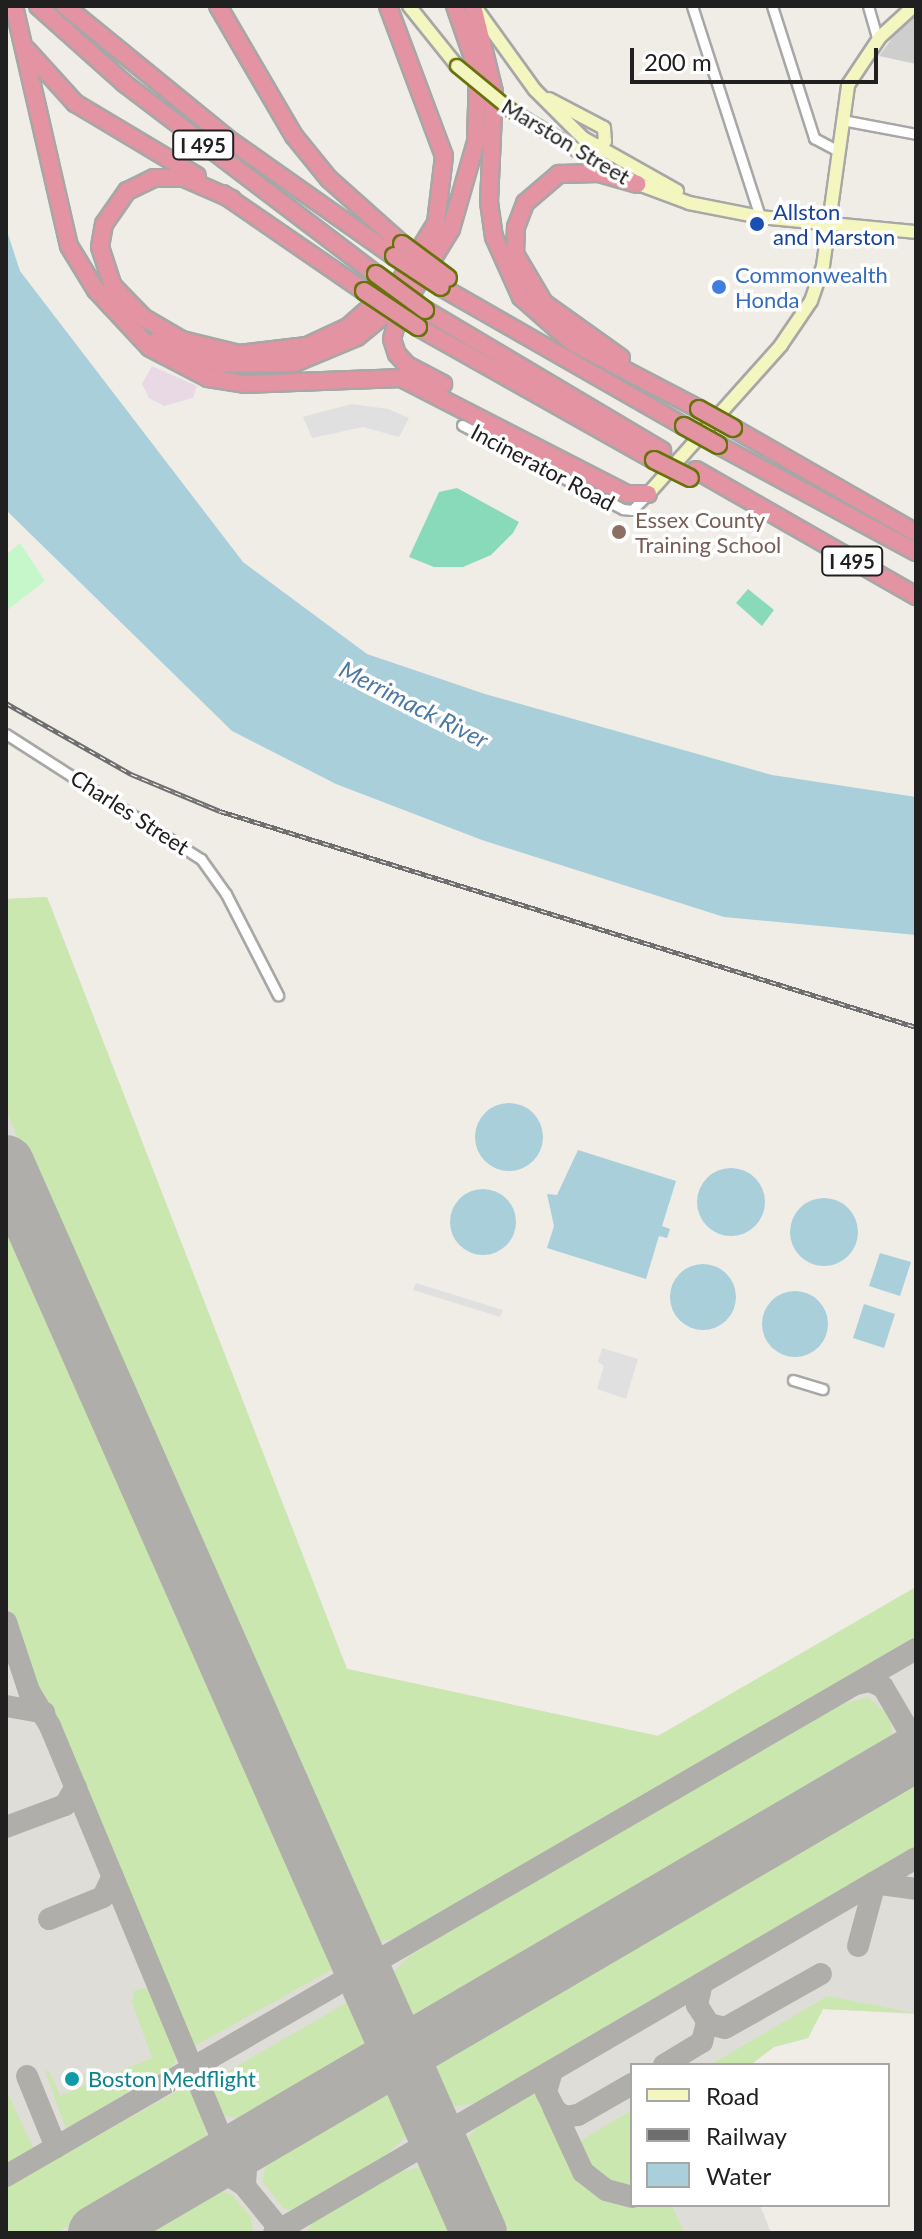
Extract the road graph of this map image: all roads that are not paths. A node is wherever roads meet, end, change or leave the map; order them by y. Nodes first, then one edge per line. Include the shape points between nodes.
1 (14, 6) edge
2 (38, 6) edge
3 (65, 6) edge
4 (218, 6) edge
5 (388, 6) edge
6 (409, 6) edge
7 (455, 6) edge
8 (474, 6) edge
9 (692, 6) edge
10 (774, 6) edge
11 (868, 6) edge
12 (914, 6) edge
13 (878, 41) junction
14 (27, 50) junction
15 (535, 90) junction
16 (842, 120) junction
17 (916, 134) edge
18 (570, 148) junction
19 (599, 150) junction
20 (838, 151) junction
21 (637, 184) junction
22 (232, 199) junction
23 (760, 217) junction
24 (827, 227) junction
25 (916, 232) edge
26 (398, 250) junction
27 (402, 302) junction
28 (124, 321) junction
29 (699, 409) junction
30 (462, 425) dead end
31 (658, 455) junction
32 (648, 494) junction
33 (916, 533) edge
34 (916, 552) edge
35 (916, 596) edge
36 (6, 734) edge
37 (278, 995) dead end
38 (793, 1380) dead end
39 (823, 1389) dead end

1 - 14 highway
2 - 31 highway, I 495, bridge via 124,83 425,310
3 - 26 highway, I 495 via 228,139
4 - 26 highway via 294,136
5 - 22 highway via 444,156 436,223 401,280 360,319 307,346 239,354 182,340 144,318 112,285 100,247 104,224 127,191 154,178 184,178
6 - 18 main road, Marston Street, bridge via 457,66 512,111
7 - 27 highway via 478,72 473,163 451,229
8 - 15 main road, Marston Street
8 - 29 highway via 494,92 489,202 494,237 521,297 573,343
9 - 23 street
10 - 20 street via 814,138
11 - 13 street
12 - 13 main road
13 - 16 main road via 852,77
14 - 22 highway via 75,103
14 - 28 highway via 64,233 96,290
15 - 19 main road, Marston Street
15 - 19 main road via 597,121 606,134
16 - 17 street
16 - 20 main road
18 - 19 main road
18 - 21 main road, Marston Street
19 - 23 main road, Marston Street via 655,182
20 - 24 main road
21 - 23 main road, Marston Street via 689,203
21 - 29 highway via 599,173 559,174 525,203 516,227 515,254 535,291 567,323
22 - 31 highway, bridge via 418,327
23 - 24 main road, Marston Street
24 - 25 main road, Marston Street
24 - 32 main road via 820,280 793,330
26 - 34 highway, I 495, bridge via 518,335
27 - 28 highway via 338,347 307,360 257,367 201,361
27 - 32 highway via 392,339 407,365
28 - 32 highway via 150,348 208,378 245,384 401,378 627,494
29 - 33 highway, bridge
30 - 32 street, Incinerator Road via 623,509 632,510
31 - 35 highway, I 495
36 - 37 street, Charles Street via 201,859 226,894
38 - 39 street

